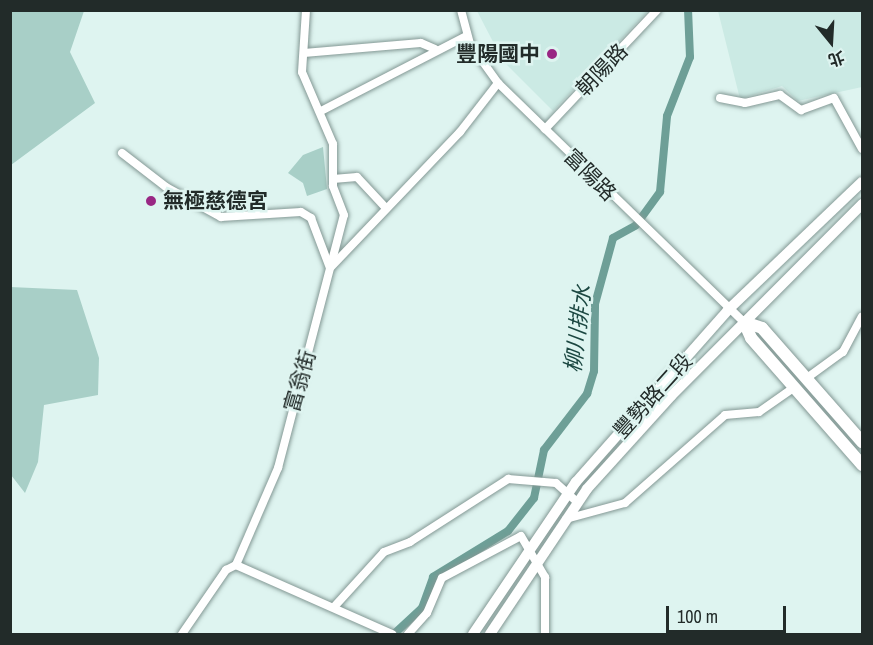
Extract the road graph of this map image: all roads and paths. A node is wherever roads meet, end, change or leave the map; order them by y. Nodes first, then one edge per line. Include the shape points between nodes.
1 (306, 10) edge
2 (461, 10) edge
3 (657, 10) edge
4 (466, 36) junction
5 (435, 49) junction
6 (304, 53) junction
7 (498, 83) junction
8 (720, 98) dead end
9 (321, 111) junction
10 (545, 129) junction
11 (862, 149) edge
12 (122, 153) dead end
13 (333, 179) junction
14 (862, 182) edge
15 (862, 204) edge
16 (385, 207) junction
17 (330, 268) junction
18 (728, 310) junction
19 (862, 317) edge
20 (744, 322) junction
21 (811, 375) dead end
22 (791, 390) dead end
23 (862, 442) edge
24 (862, 465) edge
25 (568, 493) junction
26 (577, 502) junction
27 (565, 519) junction
28 (529, 548) junction
29 (537, 559) junction
30 (236, 565) junction
31 (334, 607) junction
32 (389, 633) edge
33 (182, 634) edge
34 (408, 634) edge
35 (473, 634) edge
36 (490, 634) edge
37 (545, 634) edge

1 - 6 street
2 - 4 street, 富陽路
3 - 10 street, 朝陽路
4 - 5 street
4 - 7 street, 富陽路
5 - 6 street via 421,44
5 - 9 street
6 - 9 street via 302,72
7 - 10 street, 富陽路
7 - 16 street, 富翁街 via 460,132
8 - 11 street via 744,103 780,95 801,110 834,98
9 - 13 street via 333,144
10 - 18 street, 富陽路
12 - 17 street via 166,187 221,217 301,212 311,218
13 - 16 street via 357,177
13 - 17 street via 344,215
14 - 18 main road, 豐勢路二段
15 - 20 main road, 豐勢路二段
16 - 17 street, 富翁街
17 - 30 street, 富翁街 via 278,468
18 - 20 street, 富陽路
18 - 25 main road, 豐勢路二段
19 - 21 street via 846,348
20 - 23 highway via 762,328
20 - 24 highway via 751,338
20 - 26 main road, 豐勢路二段
22 - 27 street via 759,412 725,415 625,503
25 - 26 street
25 - 28 main road, 豐勢路二段
25 - 31 street via 538,481 508,479 410,542 384,552
26 - 27 main road, 豐勢路二段
27 - 29 main road, 豐勢路二段
28 - 29 street
28 - 34 street via 521,536 442,578 427,613
28 - 35 main road, 豐勢路二段
29 - 36 main road, 豐勢路二段
29 - 37 street via 545,577
30 - 31 street
30 - 33 street via 226,570
31 - 32 street

